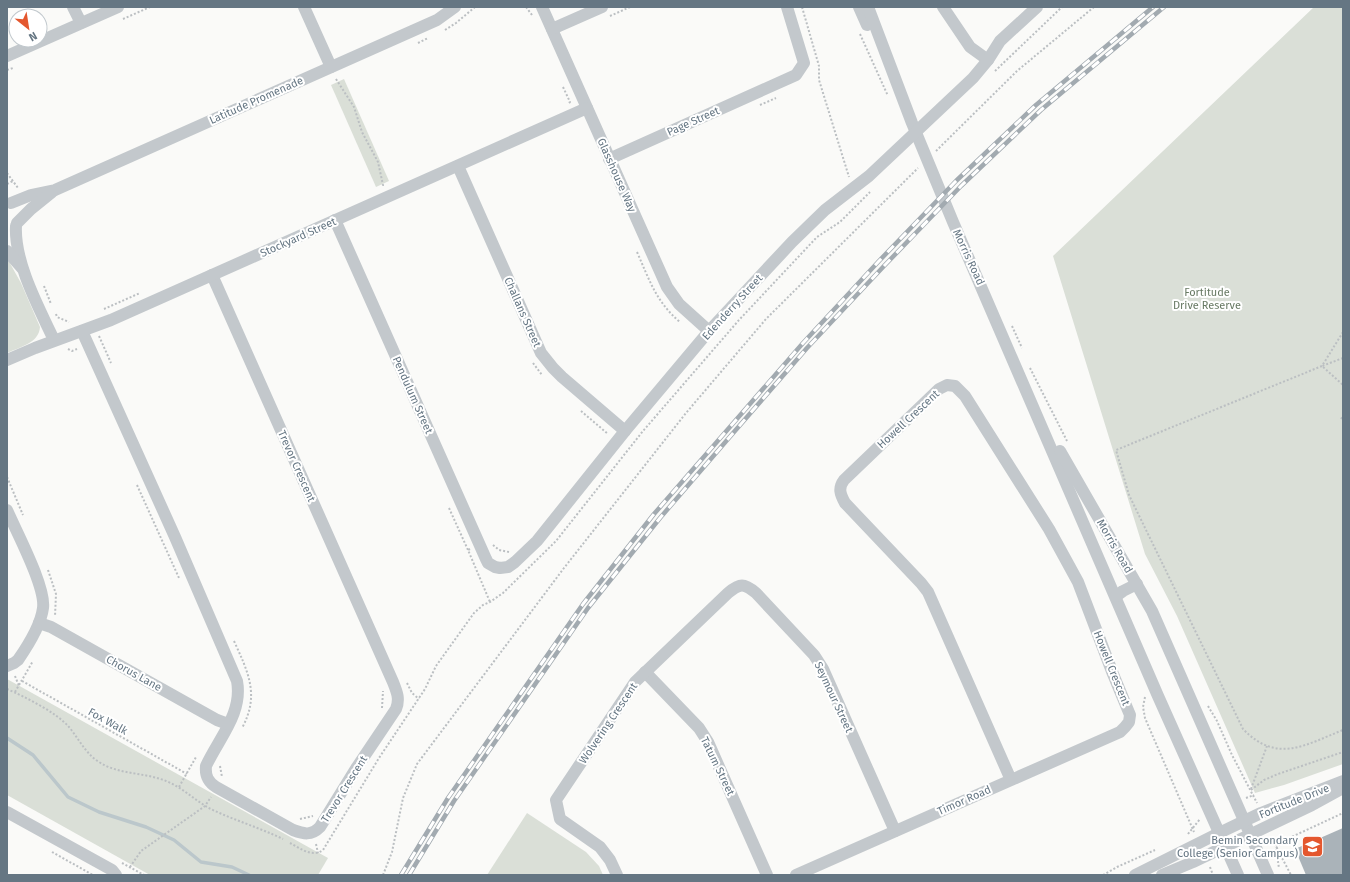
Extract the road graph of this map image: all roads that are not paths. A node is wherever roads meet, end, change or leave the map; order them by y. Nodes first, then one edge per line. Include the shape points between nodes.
1 (73, 7) edge
2 (118, 7) edge
3 (304, 7) edge
4 (455, 7) edge
5 (542, 7) edge
6 (602, 7) edge
7 (787, 7) edge
8 (859, 7) edge
9 (868, 7) edge
10 (943, 7) edge
11 (1037, 7) edge
12 (81, 23) junction
13 (552, 29) junction
14 (7, 56) edge
15 (988, 60) junction
16 (330, 67) junction
17 (587, 108) junction
18 (912, 123) junction
19 (610, 159) junction
20 (458, 166) junction
21 (55, 190) junction
22 (9, 202) edge
23 (335, 220) junction
24 (953, 222) junction
25 (13, 228) edge
26 (7, 251) edge
27 (23, 269) junction
28 (212, 275) junction
29 (82, 331) junction
30 (709, 331) junction
31 (54, 340) junction
32 (7, 360) edge
33 (625, 426) junction
34 (7, 510) edge
35 (495, 567) joint
36 (1137, 584) junction
37 (742, 585) joint
38 (1116, 596) junction
39 (39, 623) junction
40 (7, 666) edge
41 (645, 672) junction
42 (1129, 722) joint
43 (228, 724) junction
44 (1011, 780) junction
45 (1343, 781) edge
46 (1343, 788) edge
47 (7, 812) edge
48 (1244, 821) junction
49 (895, 831) junction
50 (1219, 833) junction
51 (1250, 834) junction
52 (1226, 846) junction
53 (116, 875) edge
54 (617, 875) edge
55 (768, 875) edge
56 (796, 875) edge
57 (1135, 875) edge
58 (1162, 875) edge
59 (1238, 875) edge
60 (1268, 875) edge

1 - 12 street
2 - 12 street
3 - 16 street
4 - 16 street, Latitude Promenade via 436,20
5 - 13 street, Glasshouse Way
6 - 13 street
7 - 19 street, Page Street via 804,63 796,75
8 - 18 street, Morris Road
9 - 18 street, Morris Road
10 - 15 street via 970,47
11 - 15 street, Edenderry Street via 1000,41
12 - 14 street
13 - 17 street, Glasshouse Way
15 - 30 street, Edenderry Street via 974,78 869,176 825,210 792,242
16 - 21 street, Latitude Promenade
17 - 19 street, Glasshouse Way
17 - 20 street, Stockyard Street
18 - 24 street, Morris Road
19 - 30 street, Glasshouse Way via 667,287 679,304
20 - 23 street, Stockyard Street
20 - 33 street, Challans Street via 541,353 562,377
21 - 22 street, Latitude Promenade
21 - 25 street, Latitude Promenade via 31,209
22 - 25 street via 18,214
23 - 28 street, Stockyard Street
23 - 35 street, Pendulum Street via 479,545 488,563
24 - 36 street, Morris Road via 1062,456
24 - 38 street, Morris Road
25 - 27 street
26 - 27 street
27 - 31 street
28 - 29 street, Stockyard Street
28 - 43 street, Trevor Crescent via 397,691 398,701 396,709 320,827 310,834 292,830 210,783 206,776 206,766
29 - 31 street, Stockyard Street
29 - 43 street, Trevor Crescent via 237,680 238,701
30 - 33 street, Edenderry Street
31 - 32 street, Stockyard Street
33 - 35 street, Edenderry Street via 537,541 511,566
34 - 39 street via 42,591 44,607
36 - 38 street
36 - 48 street, Morris Road via 1152,611
37 - 41 street, Wolvering Crescent via 728,593
37 - 49 street, Seymour Street via 756,593 814,655 823,669
38 - 50 street, Morris Road
39 - 40 street via 18,660
39 - 43 street, Chorus Lane
41 - 54 street, Wolvering Crescent via 634,682 556,800 560,819 600,847
41 - 55 street, Tatum Street via 699,728 708,742
42 - 44 street, Timor Road via 1120,732
42 - 44 street, Howell Crescent via 1128,709 1078,582 1049,529 960,390 947,385 939,389 844,480 840,495 928,592
44 - 49 street, Timor Road
45 - 48 street, Fortitude Drive
46 - 51 street, Fortitude Drive
47 - 53 street via 112,870
48 - 50 street, Fortitude Drive
48 - 51 street, Morris Road
49 - 56 street, Timor Road
50 - 52 street, Morris Road
50 - 57 street, Fortitude Drive
51 - 52 street, Fortitude Drive
51 - 60 street, Morris Road
52 - 58 street, Fortitude Drive
52 - 59 street, Morris Road

